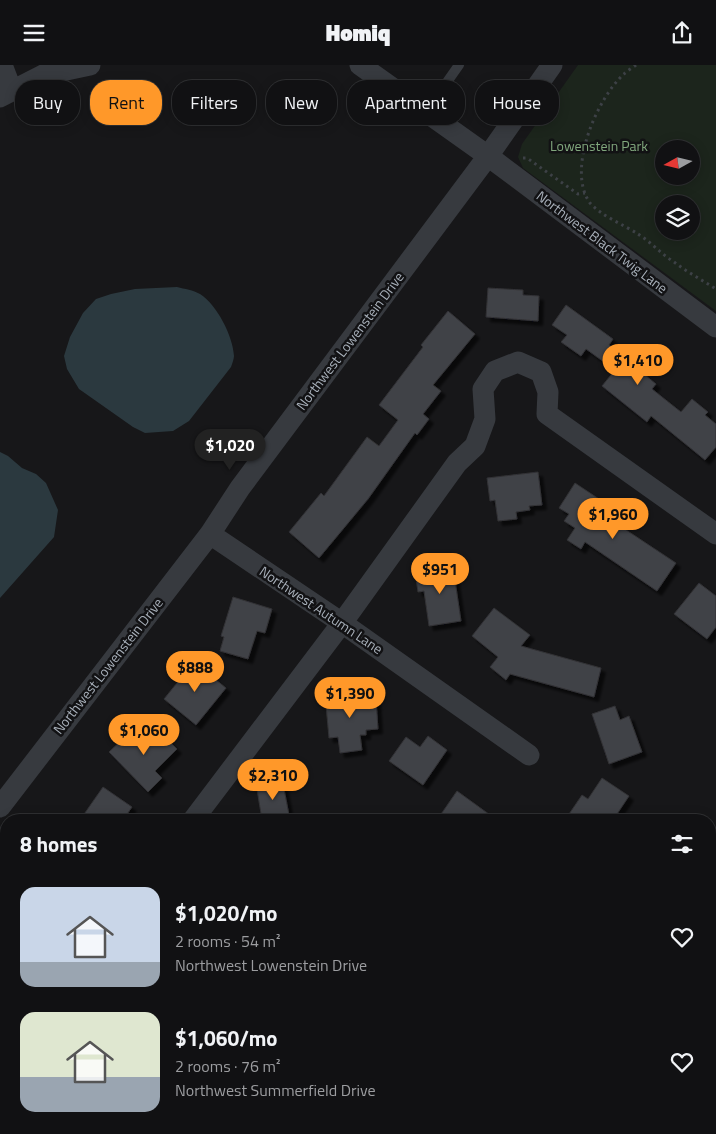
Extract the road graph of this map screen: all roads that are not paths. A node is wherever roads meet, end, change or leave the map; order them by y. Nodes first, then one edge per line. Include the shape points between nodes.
1 (2, 65) edge
2 (90, 65) edge
3 (360, 65) edge
4 (459, 65) edge
5 (552, 65) edge
6 (381, 80) edge
7 (448, 80) edge
8 (6, 94) edge
9 (444, 125) edge
10 (488, 156) junction
11 (716, 327) edge
12 (716, 534) edge
13 (210, 535) junction
14 (342, 623) junction
15 (529, 755) dead end
16 (0, 807) edge
17 (198, 814) edge

1 - 8 street
2 - 8 street via 43,75
3 - 6 street, Northwest Black Twig Lane
4 - 7 lane
5 - 10 street, Northwest Lowenstein Drive
9 - 10 street, Northwest Black Twig Lane
10 - 11 street, Northwest Black Twig Lane
10 - 13 street, Northwest Lowenstein Drive via 240,488
12 - 14 street via 547,414 548,392 541,372 518,362 495,371 483,389 485,419 474,446 457,463
13 - 14 street, Northwest Autumn Lane
13 - 16 street, Northwest Lowenstein Drive
14 - 15 street, Northwest Autumn Lane
14 - 17 street

